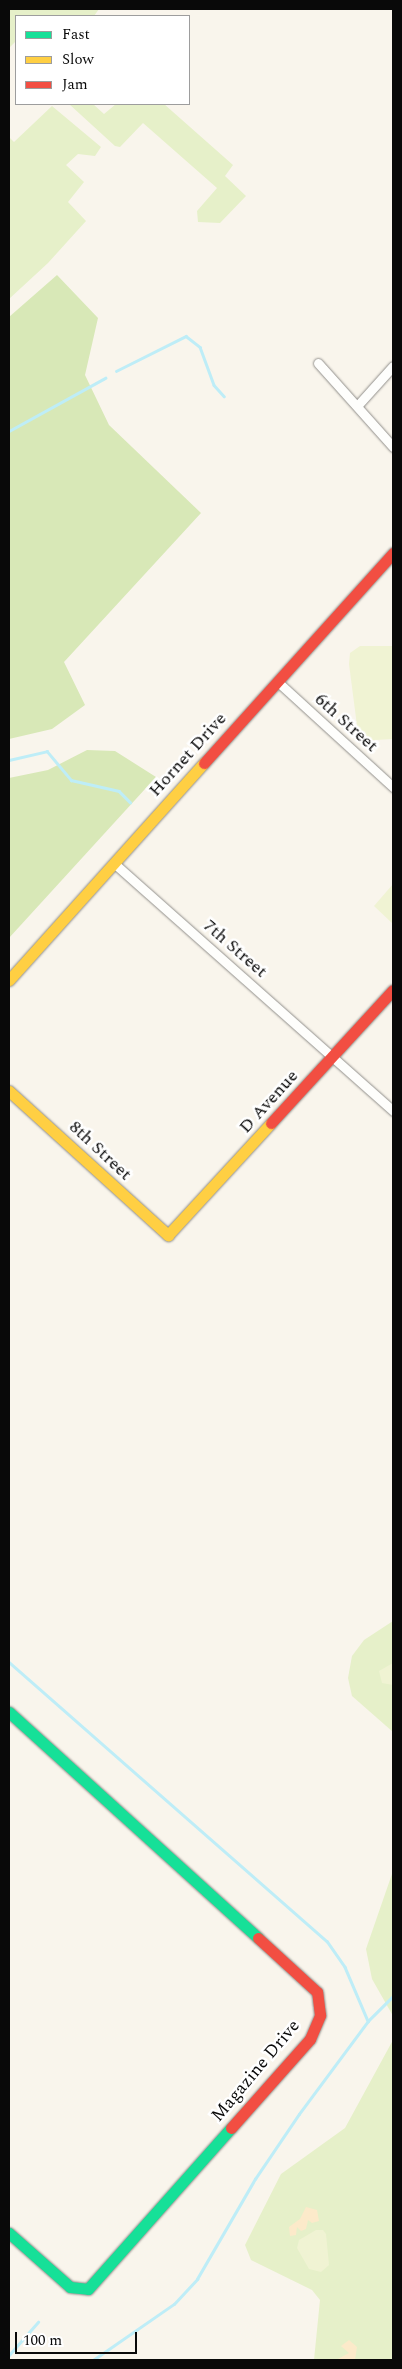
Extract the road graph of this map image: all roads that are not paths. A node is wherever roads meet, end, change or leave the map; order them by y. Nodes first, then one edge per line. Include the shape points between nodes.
1 (318, 363) dead end
2 (393, 366) edge
3 (357, 406) junction
4 (393, 447) edge
5 (393, 553) edge
6 (278, 682) junction
7 (393, 787) edge
8 (115, 864) junction
9 (9, 980) edge
10 (393, 990) edge
11 (334, 1057) junction
12 (9, 1091) edge
13 (393, 1111) edge
14 (168, 1236) joint
15 (9, 1712) edge
16 (9, 2233) edge

1 - 3 street
2 - 3 street
3 - 4 street
5 - 6 street, Hornet Drive
6 - 7 street, 6th Street
6 - 8 street, Hornet Drive
8 - 9 street, Hornet Drive
8 - 11 street, 7th Street
10 - 11 street, D Avenue
11 - 13 street, 7th Street
11 - 14 street, D Avenue
12 - 14 street, 8th Street
15 - 16 street, Magazine Drive via 307,1982 316,1992 320,2016 310,2039 88,2289 70,2287

